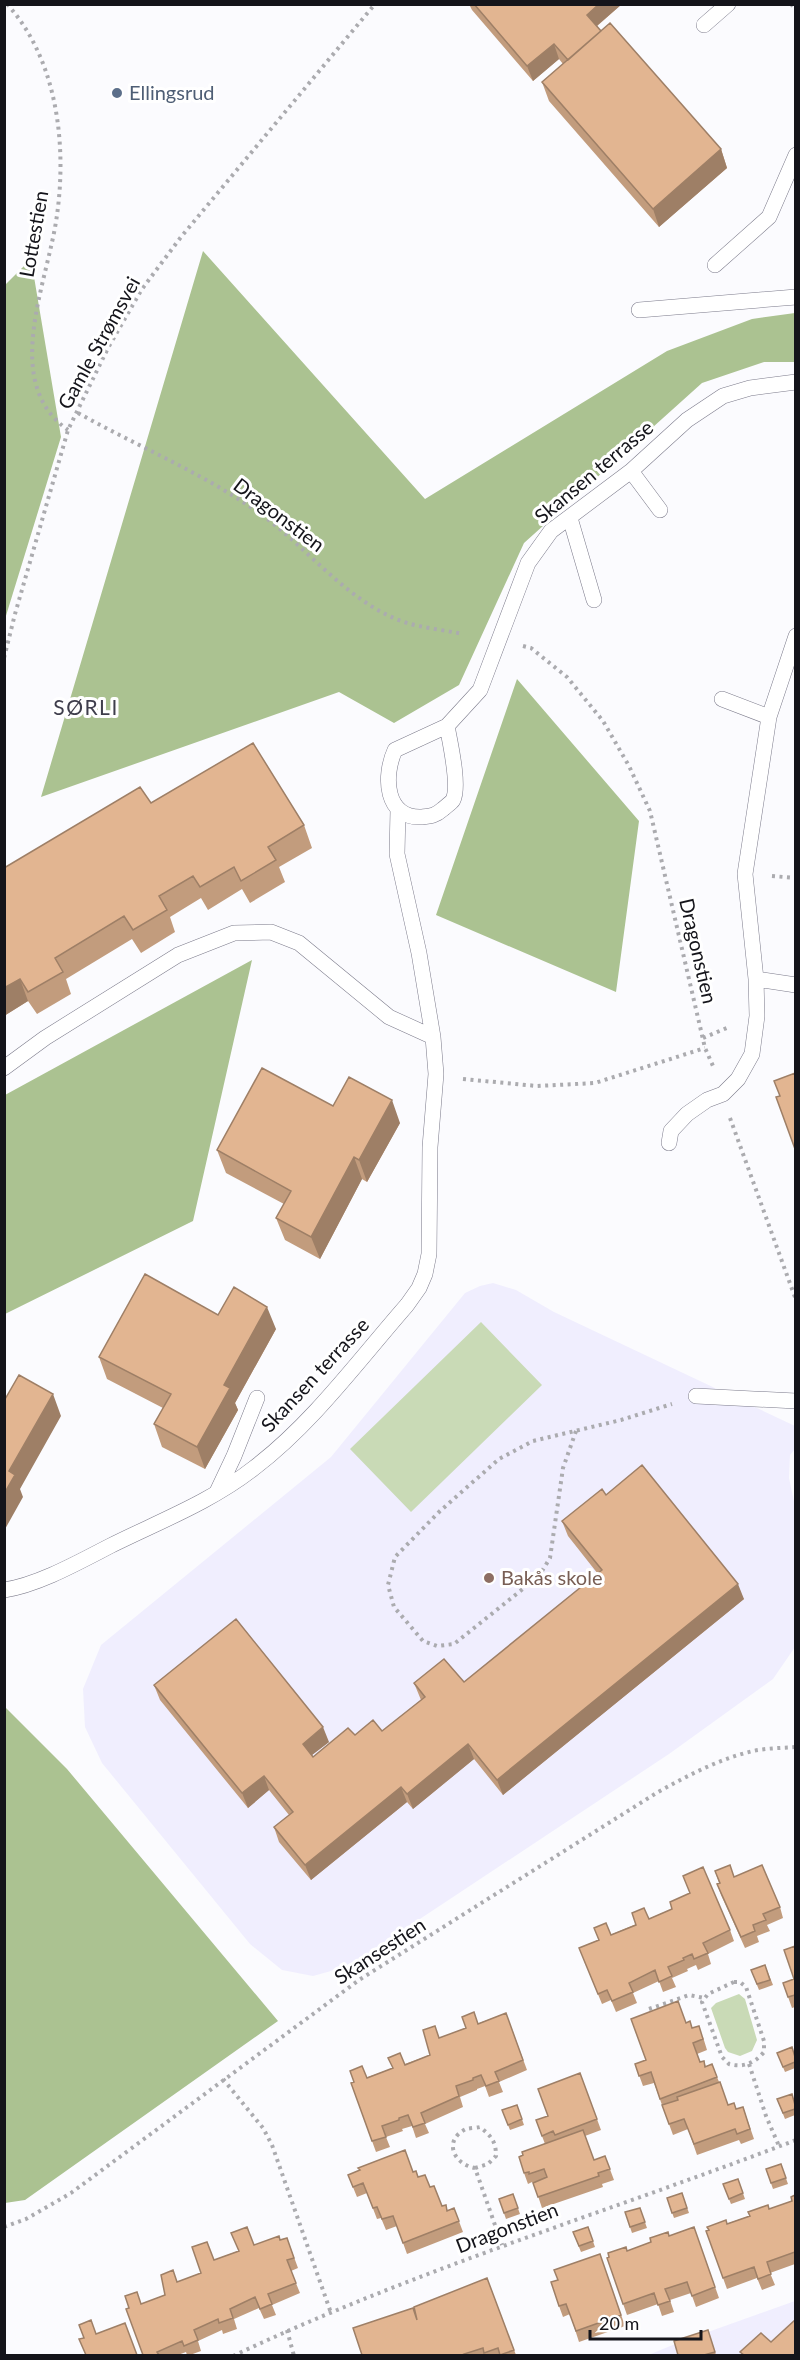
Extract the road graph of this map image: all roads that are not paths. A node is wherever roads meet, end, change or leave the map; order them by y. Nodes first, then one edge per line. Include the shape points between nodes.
1 (728, 4) edge
2 (704, 25) dead end
3 (795, 154) edge
4 (715, 265) dead end
5 (795, 297) edge
6 (639, 310) dead end
7 (795, 382) edge
8 (631, 471) junction
9 (660, 510) dead end
10 (570, 518) junction
11 (594, 600) dead end
12 (795, 636) edge
13 (722, 699) dead end
14 (769, 717) junction
15 (447, 726) junction
16 (398, 810) junction
17 (756, 979) junction
18 (795, 985) edge
19 (433, 1037) junction
20 (4, 1068) edge
21 (669, 1143) dead end
22 (696, 1396) road end
23 (258, 1398) dead end
24 (795, 1401) edge
25 (215, 1494) junction
26 (4, 1590) edge

1 - 2 lane
3 - 4 lane via 769,217
5 - 6 lane
7 - 8 lane, Skansen terrasse via 723,396 687,420
8 - 9 lane
8 - 10 lane, Skansen terrasse
10 - 11 lane
10 - 15 lane, Skansen terrasse via 551,531 528,563 480,690
12 - 14 lane
13 - 14 lane
14 - 17 lane via 745,874
15 - 16 lane, Skansen terrasse via 395,750 387,777
15 - 16 lane via 456,777 453,800 435,816 410,818
16 - 19 lane, Skansen terrasse via 397,854
17 - 18 lane
17 - 21 lane via 758,1025 752,1054 738,1079 723,1094 706,1100 687,1114 671,1131
19 - 20 lane via 388,1017 299,943 271,932 234,933 178,955
19 - 25 lane, Skansen terrasse via 436,1074 430,1147 429,1254 419,1288 313,1414 255,1468
22 - 24 lane
23 - 25 lane
25 - 26 lane, Skansen terrasse via 81,1561

